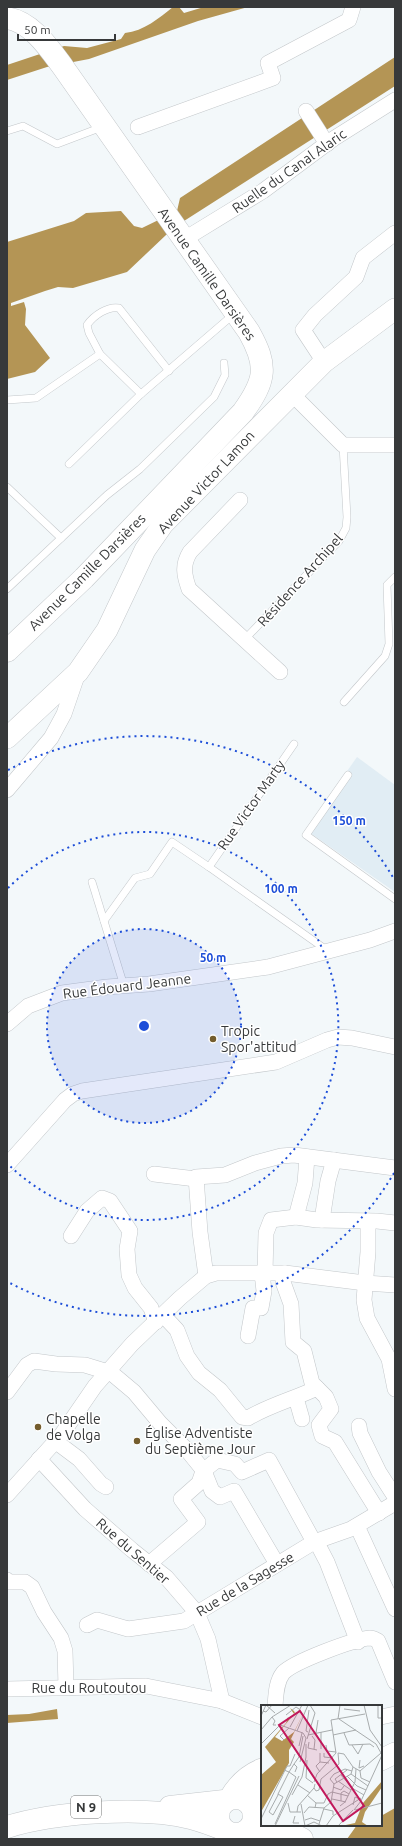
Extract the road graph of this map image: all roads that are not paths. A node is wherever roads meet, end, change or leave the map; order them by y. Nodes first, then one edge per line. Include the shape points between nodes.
1 (353, 7) edge
2 (7, 18) edge
3 (395, 100) edge
4 (306, 111) dead end
5 (104, 126) junction
6 (138, 127) dead end
7 (7, 131) edge
8 (325, 140) junction
9 (395, 233) edge
10 (183, 240) junction
11 (395, 309) edge
12 (235, 313) junction
13 (100, 354) junction
14 (324, 362) junction
15 (224, 363) dead end
16 (169, 371) junction
17 (291, 393) junction
18 (142, 394) junction
19 (7, 400) edge
20 (343, 445) junction
21 (395, 445) edge
22 (69, 464) dead end
23 (7, 487) edge
24 (240, 500) dead end
25 (61, 538) junction
26 (395, 577) edge
27 (7, 590) edge
28 (245, 639) junction
29 (7, 651) edge
30 (78, 672) junction
31 (280, 672) dead end
32 (344, 702) dead end
33 (7, 738) edge
34 (294, 744) dead end
35 (348, 775) dead end
36 (7, 790) edge
37 (209, 867) junction
38 (92, 882) dead end
39 (395, 899) edge
40 (104, 922) junction
41 (395, 931) edge
42 (330, 952) junction
43 (124, 986) junction
44 (7, 1024) edge
45 (395, 1047) edge
46 (307, 1157) junction
47 (334, 1160) junction
48 (7, 1165) edge
49 (395, 1168) edge
50 (154, 1174) dead end
51 (196, 1179) junction
52 (296, 1217) junction
53 (322, 1220) junction
54 (368, 1221) junction
55 (395, 1223) edge
56 (71, 1236) dead end
57 (264, 1273) junction
58 (285, 1273) junction
59 (206, 1276) junction
60 (365, 1283) junction
61 (395, 1285) edge
62 (159, 1318) junction
63 (248, 1336) dead end
64 (108, 1372) junction
65 (317, 1388) junction
66 (395, 1389) edge
67 (7, 1392) edge
68 (296, 1398) junction
69 (302, 1419) dead end
70 (359, 1426) dead end
71 (56, 1441) junction
72 (38, 1459) junction
73 (204, 1471) junction
74 (106, 1487) dead end
75 (7, 1495) edge
76 (395, 1497) edge
77 (395, 1503) edge
78 (379, 1513) junction
79 (357, 1526) junction
80 (315, 1542) junction
81 (149, 1564) junction
82 (277, 1564) junction
83 (7, 1580) edge
84 (395, 1609) edge
85 (197, 1613) junction
86 (87, 1625) dead end
87 (358, 1642) junction
88 (395, 1682) edge
89 (66, 1687) junction
90 (7, 1688) edge
91 (222, 1701) junction
92 (275, 1705) edge
93 (395, 1714) edge
94 (261, 1717) edge
95 (382, 1717) edge
96 (261, 1769) edge
97 (261, 1785) edge
98 (226, 1800) junction
99 (256, 1811) edge
100 (7, 1820) edge
101 (276, 1826) edge
102 (7, 1827) edge
103 (233, 1831) junction
104 (292, 1838) edge

1 - 6 street via 349,20 268,63 273,78
2 - 5 main road, Avenue Camille Darsières via 28,27 46,46
3 - 8 street, Ruelle du Canal Alaric
4 - 8 street
5 - 7 lane via 57,144 23,126
5 - 10 main road, Avenue Camille Darsières
8 - 10 street, Ruelle du Canal Alaric via 263,191
9 - 14 street via 363,258 356,278 315,315 303,330
10 - 12 main road, Avenue Camille Darsières
11 - 14 street, Avenue Victor Lamon
12 - 16 lane
12 - 29 main road, Avenue Camille Darsières via 259,350 262,381 256,394 243,412 104,557
13 - 16 lane via 87,325 93,317 113,307 119,308
13 - 18 lane
13 - 19 lane via 36,398
14 - 17 street, Avenue Victor Lamon
15 - 25 lane via 225,375 214,397 140,469 107,495
16 - 18 lane
17 - 20 street
17 - 30 street, Avenue Victor Lamon via 163,524 145,550 108,630
18 - 22 lane
20 - 21 street
20 - 28 lane, Résidence Archipel via 346,528 339,541
23 - 25 lane
24 - 28 street via 190,552 185,560 184,574 189,589
25 - 27 lane
26 - 32 lane via 387,585 389,644 385,656
28 - 31 street
30 - 33 street, Avenue Victor Lamon
30 - 36 street via 64,714 50,738
34 - 37 lane, Rue Victor Marty
35 - 39 lane via 306,835
37 - 40 lane via 172,842 150,874 135,878
37 - 42 lane
38 - 40 lane
40 - 43 lane
41 - 42 street, Rue Édouard Jeanne
42 - 43 street, Rue Édouard Jeanne via 268,967
43 - 44 street, Rue Édouard Jeanne via 62,993 28,1006
45 - 48 street via 338,1037 276,1062 82,1091 65,1100
46 - 47 street
46 - 51 street via 281,1156 255,1162 225,1175
46 - 52 street via 305,1183
47 - 49 street
47 - 53 street
50 - 51 street
51 - 59 street
52 - 53 street
52 - 57 street via 271,1220 266,1233
53 - 54 street
54 - 55 street
54 - 60 street
56 - 62 street via 87,1211 102,1198 110,1200 130,1232 126,1250 129,1275 134,1288
57 - 58 street
57 - 59 street via 216,1273
57 - 63 street via 261,1308 253,1308
58 - 60 street
58 - 65 street via 283,1282 290,1304 293,1342 304,1351 312,1383
59 - 62 street
60 - 61 street
60 - 66 street via 364,1300 368,1318 389,1359
62 - 64 street
62 - 68 street via 177,1330 187,1356 199,1373 220,1390 242,1417 248,1418 272,1405
64 - 67 street via 85,1366 34,1361 27,1365
64 - 71 street
64 - 73 street via 134,1392
65 - 68 street
65 - 78 street via 331,1409 319,1425 322,1436 335,1442
68 - 69 street
70 - 76 street via 379,1472
71 - 72 street
71 - 74 street via 80,1459
72 - 75 street
72 - 81 street, Rue du Sentier via 85,1509
73 - 80 street via 217,1460 235,1464 242,1472 269,1460
73 - 81 street via 199,1483 181,1499 198,1522
73 - 82 street via 212,1491 218,1497 234,1490
77 - 78 street, Rue de la Sagesse
78 - 79 street, Rue de la Sagesse
79 - 80 street, Rue de la Sagesse
79 - 84 street
80 - 82 street, Rue de la Sagesse
80 - 87 street via 327,1562
81 - 85 street, Rue du Sentier via 166,1577
82 - 85 street, Rue de la Sagesse
83 - 89 street via 25,1582 32,1587 61,1638 65,1651
85 - 86 street, Rue de la Sagesse via 184,1621 128,1629 97,1620
85 - 91 street, Rue du Sentier via 208,1639
87 - 88 street via 369,1638 378,1641
87 - 92 street via 316,1655 284,1672 277,1686
89 - 90 street, Rue du Routoutou
89 - 91 street, Rue du Routoutou via 146,1686
91 - 94 street, Rue du Routoutou
93 - 95 street
96 - 98 street via 253,1772 236,1786
97 - 99 street via 256,1793
98 - 99 main road via 239,1798 248,1802
98 - 100 main road, N 9 via 192,1806 103,1805 43,1812
98 - 103 main road via 218,1810 218,1820
99 - 103 main road via 252,1823
101 - 104 main road, N 9
102 - 103 main road, N 9 via 61,1816 129,1812 191,1818
103 - 104 main road, N 9

